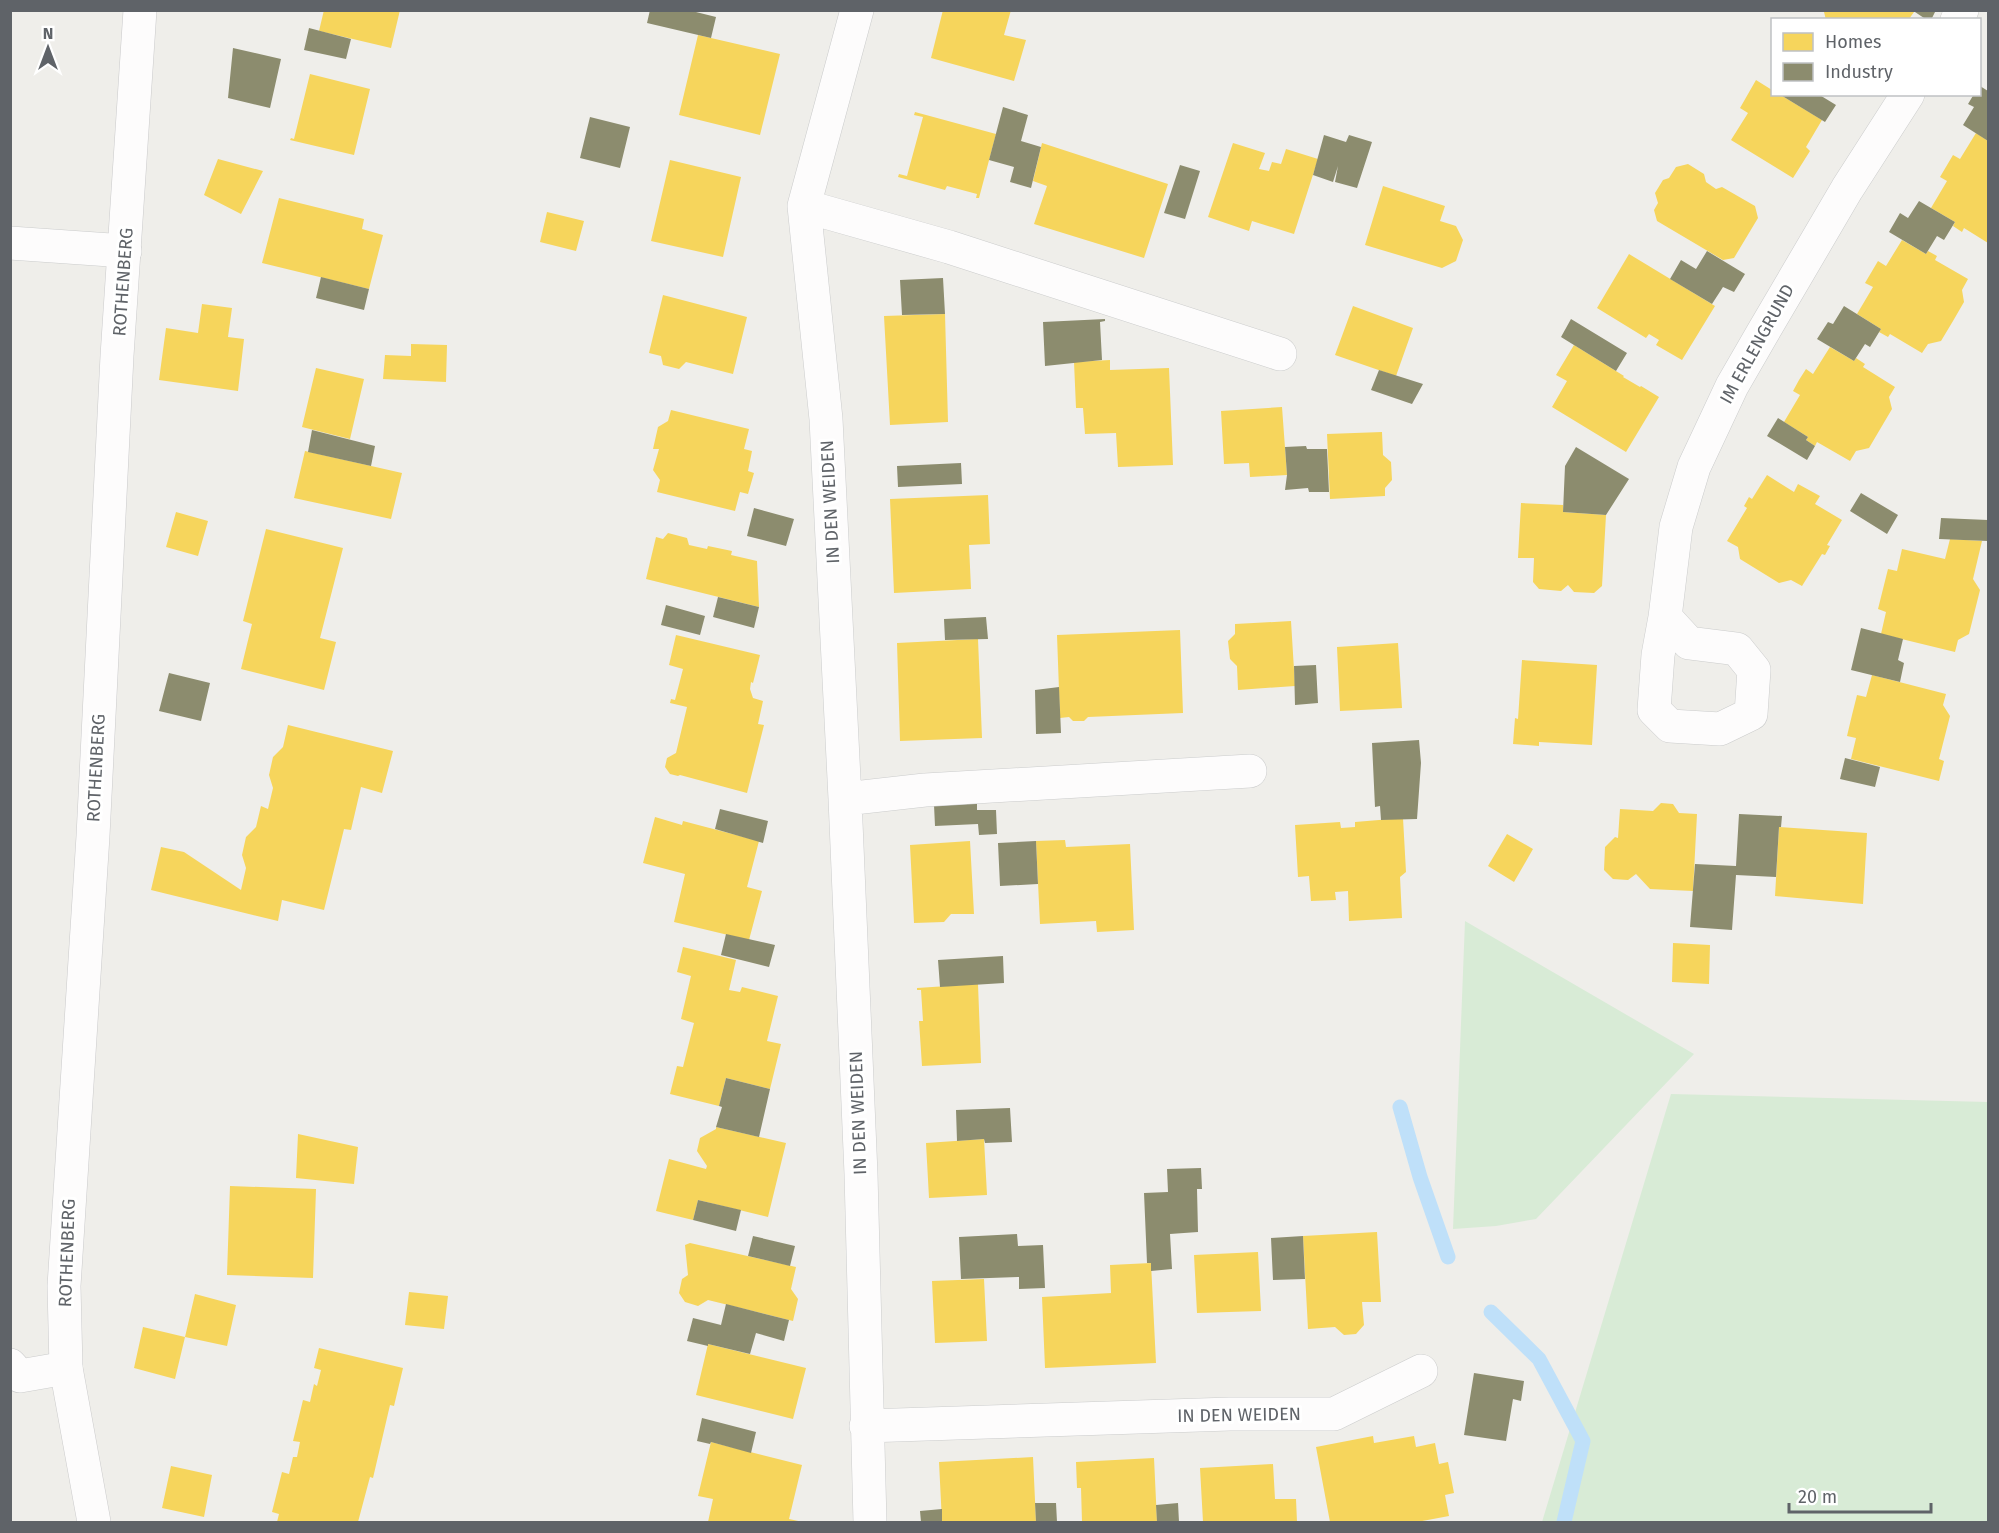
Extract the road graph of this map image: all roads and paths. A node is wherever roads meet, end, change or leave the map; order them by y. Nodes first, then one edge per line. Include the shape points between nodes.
1 (140, 10) edge
2 (857, 10) edge
3 (1907, 96) edge
4 (804, 206) junction
5 (10, 243) edge
6 (125, 251) junction
7 (1280, 354) dead end
8 (1665, 617) dead end
9 (1251, 771) dead end
10 (845, 799) junction
11 (10, 1365) edge
12 (66, 1368) junction
13 (1421, 1371) dead end
14 (866, 1426) junction
15 (94, 1522) edge
16 (870, 1522) edge

1 - 6 street, ROTHENBERG
2 - 4 street, IN DEN WEIDEN
3 - 8 street, IM ERLENGRUND via 1744,365 1694,467 1676,527
4 - 7 street via 949,247
4 - 10 street, IN DEN WEIDEN via 825,419
5 - 6 street
6 - 12 street, ROTHENBERG via 64,1286
9 - 10 street via 925,790
10 - 14 street, IN DEN WEIDEN via 861,1174
11 - 12 street via 20,1376
12 - 15 street, ROTHENBERG
13 - 14 street, IN DEN WEIDEN via 1334,1414
14 - 16 street, IN DEN WEIDEN

